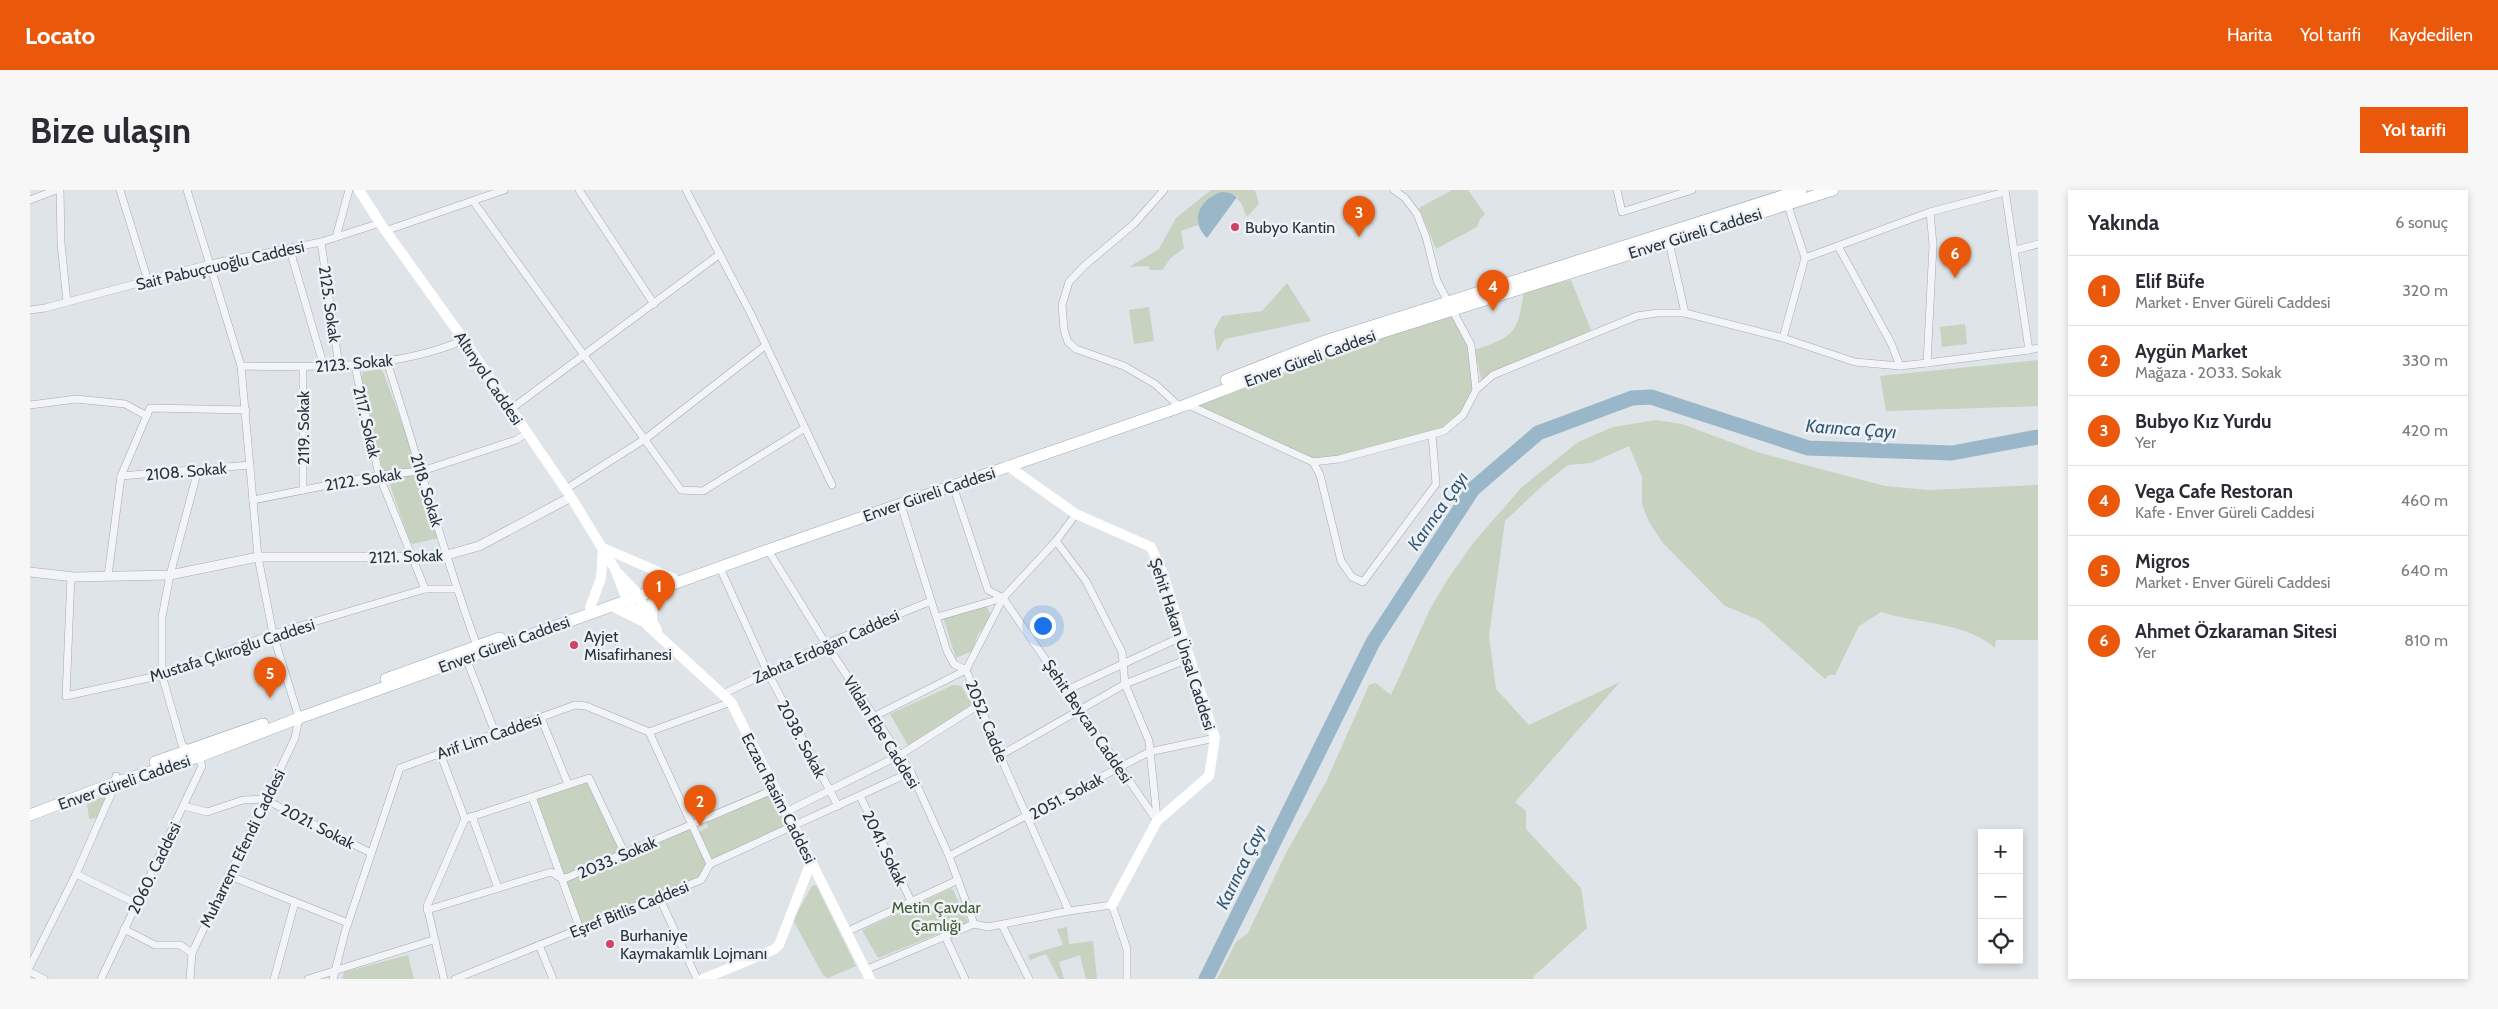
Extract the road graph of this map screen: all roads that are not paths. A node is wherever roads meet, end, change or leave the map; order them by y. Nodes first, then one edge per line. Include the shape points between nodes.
1 (56, 190) edge
2 (60, 190) edge
3 (120, 190) edge
4 (187, 190) edge
5 (349, 190) edge
6 (359, 190) edge
7 (504, 190) edge
8 (579, 190) edge
9 (686, 190) edge
10 (1164, 190) edge
11 (1394, 190) edge
12 (1617, 190) edge
13 (1692, 190) edge
14 (1801, 190) edge
15 (1833, 190) edge
16 (2005, 191) edge
17 (30, 200) edge
18 (473, 201) junction
19 (1789, 209) dead end
20 (1930, 212) junction
21 (382, 227) junction
22 (336, 237) junction
23 (321, 242) junction
24 (1669, 242) junction
25 (2038, 244) edge
26 (1838, 246) junction
27 (290, 250) junction
28 (2015, 250) junction
29 (720, 254) junction
30 (1806, 258) junction
31 (210, 264) junction
32 (148, 281) junction
33 (67, 302) junction
34 (654, 304) junction
35 (1450, 306) junction
36 (30, 310) edge
37 (1685, 313) junction
38 (1783, 338) junction
39 (464, 340) junction
40 (766, 345) junction
41 (2038, 348) edge
42 (2029, 350) junction
43 (584, 357) junction
44 (387, 362) junction
45 (1927, 364) junction
46 (241, 366) junction
47 (303, 366) junction
48 (324, 366) junction
49 (339, 366) junction
50 (355, 366) junction
51 (1900, 366) junction
52 (1476, 390) junction
53 (1177, 404) junction
54 (30, 405) edge
55 (246, 410) junction
56 (512, 410) junction
57 (147, 416) junction
58 (805, 428) junction
59 (527, 433) junction
60 (1432, 434) junction
61 (644, 439) junction
62 (1312, 462) junction
63 (250, 465) junction
64 (1008, 466) junction
65 (198, 470) junction
66 (422, 470) junction
67 (379, 475) junction
68 (121, 476) junction
69 (832, 485) dead end
70 (953, 486) junction
71 (303, 490) junction
72 (568, 493) junction
73 (253, 500) junction
74 (900, 505) junction
75 (1076, 514) junction
76 (1056, 540) junction
77 (603, 548) junction
78 (768, 550) junction
79 (447, 555) junction
80 (258, 557) junction
81 (413, 558) junction
82 (720, 568) junction
83 (615, 569) junction
84 (30, 572) edge
85 (170, 575) junction
86 (71, 576) junction
87 (108, 576) junction
88 (673, 578) junction
89 (664, 588) junction
90 (425, 589) junction
91 (456, 589) junction
92 (637, 594) junction
93 (626, 598) junction
94 (1003, 598) junction
95 (931, 600) junction
96 (612, 606) junction
97 (590, 608) junction
98 (937, 617) junction
99 (650, 624) junction
100 (273, 634) junction
101 (1182, 637) junction
102 (826, 644) junction
103 (477, 646) junction
104 (466, 658) junction
105 (1188, 659) junction
106 (1123, 664) junction
107 (966, 670) junction
108 (767, 671) junction
109 (162, 675) junction
110 (1125, 684) junction
111 (1067, 690) junction
112 (723, 694) junction
113 (730, 702) junction
114 (980, 704) junction
115 (1080, 709) junction
116 (298, 714) junction
117 (875, 716) junction
118 (541, 718) junction
119 (649, 732) junction
120 (496, 735) junction
121 (1215, 738) junction
122 (1149, 752) junction
123 (193, 754) junction
124 (440, 754) junction
125 (900, 755) junction
126 (1001, 755) junction
127 (1119, 767) junction
128 (911, 772) junction
129 (115, 780) junction
130 (568, 784) junction
131 (775, 789) junction
132 (830, 790) junction
133 (860, 796) junction
134 (532, 797) junction
135 (264, 799) junction
136 (184, 806) junction
137 (838, 806) junction
138 (30, 807) edge
139 (786, 812) junction
140 (30, 815) edge
141 (472, 816) junction
142 (1027, 817) junction
143 (464, 819) junction
144 (1157, 821) junction
145 (691, 825) junction
146 (794, 826) junction
147 (371, 853) junction
148 (625, 854) junction
149 (949, 856) junction
150 (811, 862) junction
151 (710, 864) junction
152 (76, 874) junction
153 (228, 874) junction
154 (562, 878) junction
155 (958, 880) junction
156 (498, 888) junction
157 (659, 897) junction
158 (911, 901) junction
159 (295, 902) junction
160 (137, 904) junction
161 (1112, 905) junction
162 (427, 910) junction
163 (1069, 911) junction
164 (348, 923) junction
165 (974, 924) junction
166 (1002, 925) junction
167 (124, 929) junction
168 (580, 929) junction
169 (846, 932) junction
170 (945, 936) junction
171 (433, 940) junction
172 (539, 945) junction
173 (192, 953) junction
174 (30, 966) edge
175 (334, 970) junction
176 (30, 972) edge
177 (867, 974) edge
178 (44, 979) edge
179 (101, 979) edge
180 (190, 979) edge
181 (274, 979) edge
182 (308, 979) edge
183 (333, 979) edge
184 (444, 979) edge
185 (455, 979) edge
186 (553, 979) edge
187 (697, 979) edge
188 (703, 979) edge
189 (965, 979) edge
190 (1029, 979) edge
191 (1127, 979) edge

1 - 17 street
2 - 33 street
3 - 32 street
4 - 31 street
5 - 22 street
6 - 21 main road, Altınyol Caddesi
7 - 18 street, Sait Pabuçcuoğlu Caddesi
8 - 34 street
9 - 29 street
10 - 53 street via 1134,224 1069,282 1062,306 1068,342 1145,377
11 - 35 street via 1417,214 1437,280
12 - 13 street via 1622,212
14 - 35 main road, Enver Güreli Caddesi
15 - 24 main road, Enver Güreli Caddesi
16 - 20 street
16 - 28 street
18 - 21 street, Sait Pabuçcuoğlu Caddesi
18 - 43 street
19 - 30 street
20 - 26 street
20 - 45 street via 1933,245
21 - 22 street, Sait Pabuçcuoğlu Caddesi
21 - 39 main road, Altınyol Caddesi
22 - 23 street, Sait Pabuçcuoğlu Caddesi
23 - 27 street, Sait Pabuçcuoğlu Caddesi
23 - 49 street, 2125. Sokak
24 - 35 main road, Enver Güreli Caddesi
24 - 37 street
25 - 28 street
26 - 30 street
26 - 51 street via 1891,343
27 - 31 street, Sait Pabuçcuoğlu Caddesi
27 - 48 street
28 - 42 street
29 - 34 street
29 - 40 street
30 - 38 street
31 - 32 street, Sait Pabuçcuoğlu Caddesi
31 - 46 street
32 - 33 street, Sait Pabuçcuoğlu Caddesi
33 - 36 street, Sait Pabuçcuoğlu Caddesi
34 - 43 street
35 - 52 street via 1471,345
35 - 53 main road, Enver Güreli Caddesi
37 - 38 street
37 - 52 street via 1637,316 1494,375
38 - 51 street via 1855,362
39 - 44 street, 2123. Sokak
39 - 56 main road, Altınyol Caddesi
40 - 58 street
40 - 61 street
41 - 42 street
42 - 45 street
43 - 56 street
43 - 61 street
44 - 50 street, 2123. Sokak
44 - 66 street, 2118. Sokak
45 - 51 street
46 - 47 street, 2123. Sokak
46 - 55 street
47 - 48 street, 2123. Sokak
47 - 71 street, 2119. Sokak
48 - 49 street, 2123. Sokak
49 - 50 street, 2123. Sokak
50 - 67 street, 2117. Sokak
52 - 60 street via 1463,414 1444,430
53 - 62 street via 1193,407
53 - 64 main road, Enver Güreli Caddesi
53 - 88 main road, Enver Güreli Caddesi
54 - 57 street via 76,399 124,404
55 - 57 street via 150,408
55 - 63 street
56 - 59 main road, Altınyol Caddesi
57 - 68 street
58 - 61 street via 703,492 681,490
58 - 69 street
59 - 66 street, 2122. Sokak via 516,440
59 - 72 main road, Altınyol Caddesi
60 - 62 street via 1339,459
60 - 62 street via 1436,484 1363,582 1352,577 1342,561 1320,475
61 - 72 street
63 - 65 street, 2108. Sokak
63 - 73 street
64 - 70 main road, Enver Güreli Caddesi
64 - 75 main road, Şehit Hakan Ünsal Caddesi
65 - 68 street, 2108. Sokak
65 - 85 street
66 - 67 street, 2122. Sokak
66 - 79 street, 2118. Sokak
67 - 71 street, 2122. Sokak
67 - 81 street, 2117. Sokak
68 - 87 street
70 - 74 main road, Enver Güreli Caddesi
70 - 94 street, Şehit Beycan Caddesi via 988,590
71 - 73 street, 2122. Sokak
72 - 77 main road, Altınyol Caddesi
72 - 79 street, 2121. Sokak via 479,546
73 - 80 street
74 - 78 main road, Enver Güreli Caddesi
74 - 95 street, 2052. Cadde
75 - 76 street
75 - 101 main road, Şehit Hakan Ünsal Caddesi via 1151,547 1163,574
76 - 94 street
76 - 106 street via 1086,581 1122,652
77 - 83 main road, Altınyol Caddesi
77 - 88 main road
77 - 97 main road via 601,578
78 - 82 main road, Enver Güreli Caddesi
78 - 102 street, Vildan Ebe Caddesi
79 - 81 street, 2121. Sokak
79 - 91 street, 2118. Sokak
80 - 81 street, 2121. Sokak
80 - 85 street, 2121. Sokak
80 - 100 street
81 - 90 street, 2117. Sokak
82 - 89 main road, Enver Güreli Caddesi
82 - 108 street, 2038. Sokak
83 - 92 main road
83 - 93 main road
84 - 86 street, 2121. Sokak
85 - 87 street, 2121. Sokak
85 - 109 street via 162,616
86 - 87 street, 2121. Sokak
86 - 109 street, Mustafa Çıkıroğlu Caddesi via 66,696
88 - 92 main road, Enver Güreli Caddesi
89 - 92 main road, Enver Güreli Caddesi
89 - 99 main road via 651,607
90 - 91 street
90 - 100 street, Mustafa Çıkıroğlu Caddesi
91 - 103 street, 2118. Sokak
92 - 93 main road, Enver Güreli Caddesi
92 - 99 main road
93 - 96 main road, Enver Güreli Caddesi
93 - 97 main road, Enver Güreli Caddesi
93 - 99 main road
94 - 98 street
94 - 107 street
94 - 111 street, Şehit Beycan Caddesi
95 - 98 street, 2052. Cadde
95 - 102 street, Zabıta Erdoğan Caddesi
96 - 99 main road
96 - 104 main road, Enver Güreli Caddesi
97 - 103 main road, Enver Güreli Caddesi
98 - 107 street, 2052. Cadde via 954,664
99 - 112 main road, Eczacı Rasim Caddesi
100 - 109 street, Mustafa Çıkıroğlu Caddesi
100 - 116 street
101 - 105 main road, Şehit Hakan Ünsal Caddesi
101 - 106 street
102 - 108 street, Zabıta Erdoğan Caddesi
102 - 117 street, Vildan Ebe Caddesi
103 - 116 main road, Enver Güreli Caddesi
104 - 116 main road, Enver Güreli Caddesi
104 - 120 street
105 - 110 street
105 - 121 main road, Şehit Hakan Ünsal Caddesi
106 - 110 street
106 - 111 street
107 - 114 street, 2052. Cadde
107 - 117 street
108 - 112 street, Zabıta Erdoğan Caddesi
108 - 132 street, 2038. Sokak
109 - 123 street via 182,745
110 - 115 street
110 - 122 street via 1148,741
111 - 115 street, Şehit Beycan Caddesi
112 - 113 main road, Eczacı Rasim Caddesi
113 - 119 street
113 - 131 main road, Eczacı Rasim Caddesi
114 - 125 street
114 - 126 street, 2052. Cadde
115 - 126 street
115 - 127 street, Şehit Beycan Caddesi
116 - 123 main road, Enver Güreli Caddesi
116 - 135 street, Muharrem Efendi Caddesi via 295,738
117 - 125 street, Vildan Ebe Caddesi
118 - 119 street, Arif Lim Caddesi via 579,705
118 - 120 street, Arif Lim Caddesi
118 - 130 street
119 - 145 street
120 - 124 street, Arif Lim Caddesi
121 - 122 street, 2051. Sokak
121 - 144 main road, Şehit Hakan Ünsal Caddesi via 1209,776
122 - 127 street, 2051. Sokak
122 - 144 street
123 - 129 main road, Enver Güreli Caddesi
123 - 136 street, 2060. Caddesi via 202,766
124 - 143 street
124 - 147 street, Arif Lim Caddesi via 400,768
125 - 128 street, Vildan Ebe Caddesi
125 - 132 street
126 - 142 street, 2052. Cadde
127 - 142 street, 2051. Sokak
127 - 144 street, Şehit Beycan Caddesi
128 - 133 street, Eşref Bitlis Caddesi
128 - 149 street, Vildan Ebe Caddesi
129 - 138 main road, Enver Güreli Caddesi
129 - 140 main road, Enver Güreli Caddesi
129 - 152 street
130 - 134 street
130 - 148 street via 586,777 591,779
131 - 139 main road, Eczacı Rasim Caddesi
131 - 145 street, 2033. Sokak
132 - 137 street, 2038. Sokak
132 - 139 street
133 - 137 street, Eşref Bitlis Caddesi
133 - 158 street, 2041. Sokak
134 - 141 street
134 - 154 street
135 - 136 street via 243,800 206,812
135 - 147 street, 2021. Sokak
135 - 153 street, Muharrem Efendi Caddesi
136 - 160 street, 2060. Caddesi
137 - 146 street, Eşref Bitlis Caddesi
139 - 146 main road, Eczacı Rasim Caddesi
141 - 143 street
141 - 156 street
142 - 149 street, 2051. Sokak
142 - 163 street, 2052. Cadde
143 - 162 street
144 - 161 main road
145 - 148 street, 2033. Sokak
145 - 151 street
146 - 150 main road, Eczacı Rasim Caddesi
146 - 151 street, Eşref Bitlis Caddesi
147 - 164 street, Arif Lim Caddesi
148 - 154 street, 2033. Sokak
149 - 155 street, Vildan Ebe Caddesi
150 - 169 main road, Eczacı Rasim Caddesi
150 - 188 main road via 779,945
151 - 157 street, Eşref Bitlis Caddesi via 701,880
152 - 160 street
152 - 174 street
153 - 159 street
153 - 173 street, Muharrem Efendi Caddesi
154 - 156 street, 2033. Sokak via 552,872
154 - 168 street
155 - 158 street
155 - 165 street, Vildan Ebe Caddesi
156 - 162 street, 2033. Sokak
157 - 168 street, Eşref Bitlis Caddesi
157 - 187 street
158 - 169 street
159 - 164 street
159 - 181 street
160 - 167 street, 2060. Caddesi
161 - 163 street
161 - 191 street via 1127,949
162 - 171 street
163 - 166 street
164 - 175 street, Arif Lim Caddesi
165 - 166 street via 988,928
165 - 170 street
166 - 190 street
167 - 173 street via 155,945 180,945
167 - 179 street, 2060. Caddesi
168 - 172 street, Eşref Bitlis Caddesi
169 - 177 main road, Eczacı Rasim Caddesi
170 - 177 street
170 - 189 street
171 - 175 street
171 - 184 street
172 - 185 street, Eşref Bitlis Caddesi
172 - 186 street
173 - 180 street, Muharrem Efendi Caddesi
175 - 182 street
175 - 183 street, Arif Lim Caddesi
176 - 178 street

